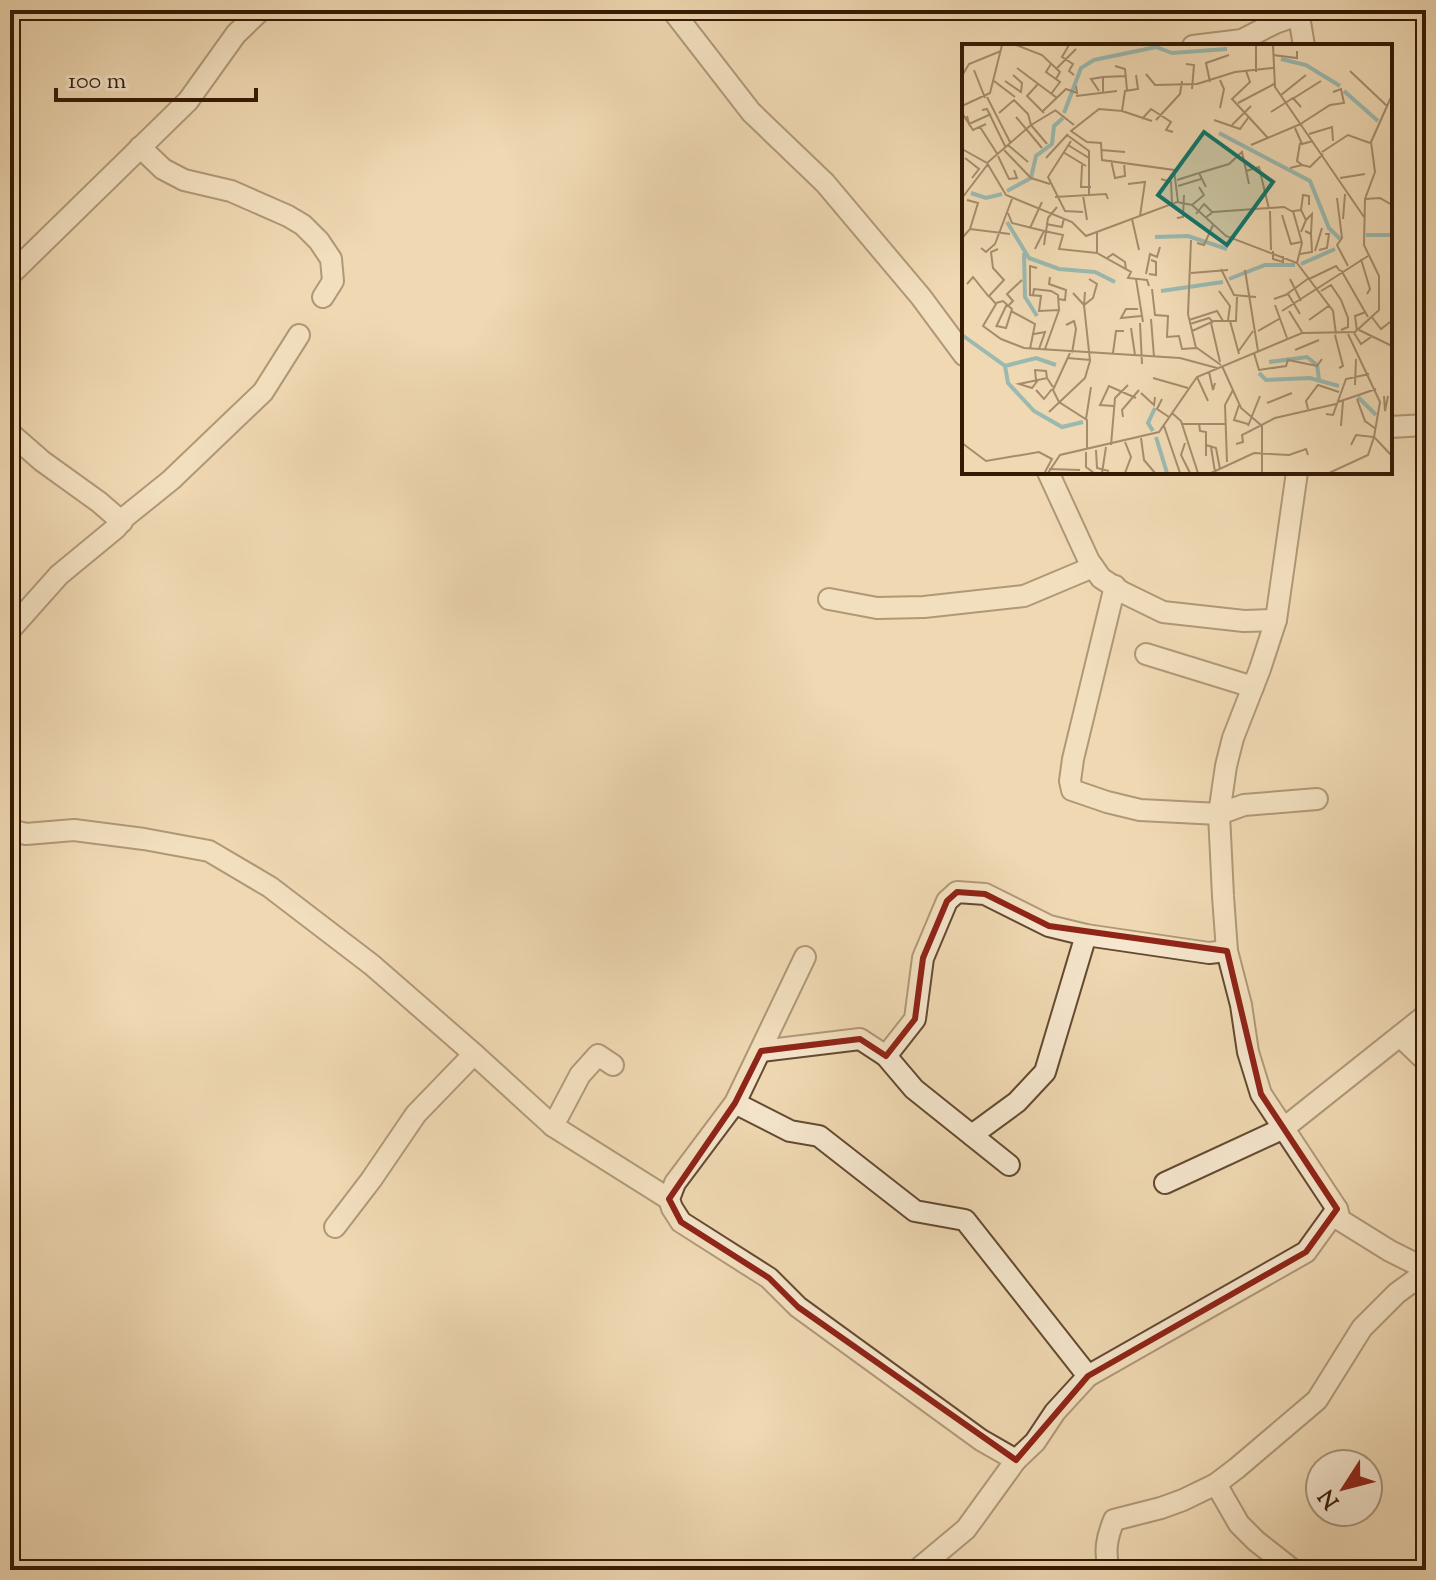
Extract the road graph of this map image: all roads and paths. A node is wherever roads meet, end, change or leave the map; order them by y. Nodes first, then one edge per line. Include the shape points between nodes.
1 (261, 10) edge
2 (672, 10) edge
3 (1298, 12) edge
4 (1209, 44) edge
5 (1304, 44) edge
6 (140, 147) junction
7 (10, 275) edge
8 (323, 297) dead end
9 (299, 335) dead end
10 (962, 352) edge
11 (1426, 425) edge
12 (1392, 427) edge
13 (10, 433) edge
14 (1049, 474) edge
15 (1297, 474) edge
16 (122, 522) junction
17 (1093, 567) junction
18 (1115, 586) junction
19 (829, 599) dead end
20 (1276, 620) junction
21 (10, 630) edge
22 (1146, 654) dead end
23 (1253, 687) junction
24 (1317, 799) dead end
25 (1219, 814) junction
26 (10, 830) edge
27 (1086, 935) junction
28 (1227, 951) junction
29 (805, 957) dead end
30 (1426, 1015) edge
31 (1400, 1036) junction
32 (761, 1051) junction
33 (474, 1054) junction
34 (886, 1056) junction
35 (1426, 1061) edge
36 (613, 1065) dead end
37 (735, 1103) junction
38 (553, 1126) junction
39 (1284, 1128) junction
40 (972, 1135) junction
41 (1009, 1165) dead end
42 (1165, 1183) dead end
43 (669, 1199) junction
44 (1337, 1209) junction
45 (335, 1227) dead end
46 (1426, 1270) edge
47 (1088, 1376) junction
48 (1016, 1460) junction
49 (1216, 1484) junction
50 (917, 1570) edge
51 (1109, 1570) edge
52 (1293, 1570) edge

1 - 6 street via 236,34 188,101
2 - 10 street via 751,112 825,183
3 - 4 street via 1242,40
3 - 5 street
6 - 7 street
6 - 8 street via 184,180 231,191 303,225 331,259 333,281
9 - 16 street via 263,392
11 - 12 street
13 - 16 street
14 - 17 street
15 - 20 street
16 - 21 street via 59,575
17 - 18 street
17 - 19 street via 1024,596 877,608
18 - 20 street via 1163,612
18 - 25 street via 1070,786 1075,792 1140,810
20 - 23 street
22 - 23 street
23 - 25 street via 1233,738
24 - 25 street via 1244,805
25 - 28 street
26 - 33 street via 74,830 209,851 270,887 372,965
27 - 28 street via 1209,953
27 - 34 street via 1049,926 985,894 957,892 947,901 923,958 915,1019
27 - 40 street via 1045,1072 1017,1102
28 - 39 street via 1261,1094
29 - 32 street
30 - 31 street
31 - 35 street
31 - 39 street
32 - 34 street via 860,1039
32 - 37 street
33 - 38 street
33 - 45 street via 416,1114
34 - 40 street via 914,1089
36 - 38 street via 598,1055 580,1075
37 - 43 street via 675,1183
37 - 47 street via 790,1131 819,1136 915,1211 965,1220
38 - 43 street
39 - 42 street
39 - 44 street
40 - 41 street
43 - 48 street via 681,1222 769,1278 798,1307
44 - 46 street via 1340,1220
44 - 47 street via 1306,1252
46 - 49 street via 1362,1328 1308,1409
47 - 48 street
48 - 50 street via 966,1529
49 - 51 street via 1161,1508 1114,1520 1106,1549
49 - 52 street via 1239,1524

